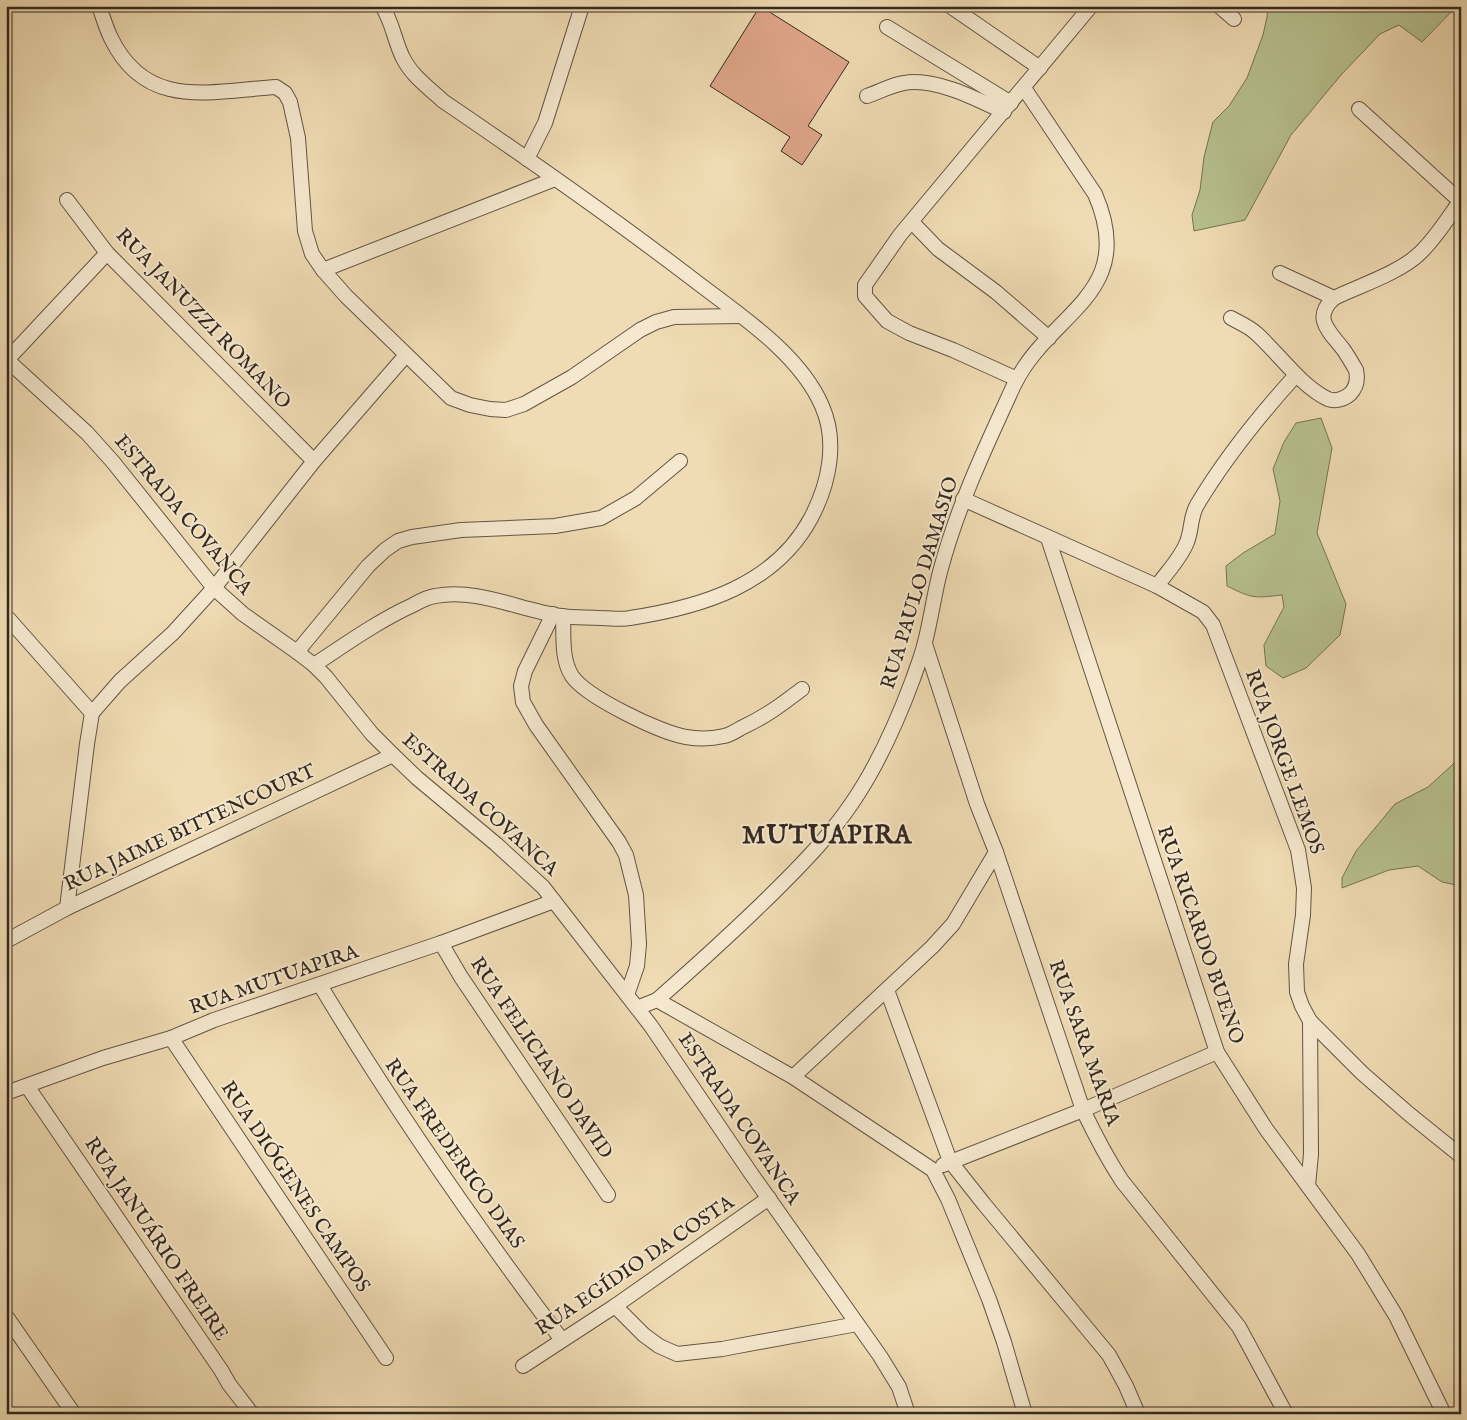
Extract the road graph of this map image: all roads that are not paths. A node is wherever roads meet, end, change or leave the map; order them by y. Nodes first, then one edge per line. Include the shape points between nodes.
1 (99, 6) edge
2 (382, 6) edge
3 (582, 6) edge
4 (950, 6) edge
5 (1219, 6) edge
6 (1087, 8) edge
7 (1234, 19) dead end
8 (887, 26) dead end
9 (1040, 68) junction
10 (1024, 88) junction
11 (867, 96) dead end
12 (1007, 108) junction
13 (1358, 109) dead end
14 (527, 159) junction
15 (555, 179) junction
16 (67, 200) dead end
17 (1460, 201) edge
18 (912, 222) junction
19 (107, 253) junction
20 (323, 270) junction
21 (1280, 273) dead end
22 (1334, 298) junction
23 (741, 316) junction
24 (1231, 318) dead end
25 (1049, 338) junction
26 (406, 355) junction
27 (7, 360) edge
28 (1296, 375) junction
29 (1018, 379) junction
30 (314, 461) junction
31 (680, 461) dead end
32 (963, 499) junction
33 (1048, 538) junction
34 (1157, 586) junction
35 (214, 588) junction
36 (558, 615) junction
37 (6, 616) edge
38 (925, 644) junction
39 (297, 652) junction
40 (314, 665) junction
41 (802, 689) dead end
42 (92, 713) junction
43 (393, 755) junction
44 (996, 852) junction
45 (554, 901) junction
46 (67, 908) junction
47 (6, 941) edge
48 (441, 943) junction
49 (320, 985) junction
50 (887, 990) junction
51 (627, 995) junction
52 (657, 1000) junction
53 (637, 1008) junction
54 (1310, 1021) junction
55 (171, 1038) junction
56 (1217, 1052) junction
57 (793, 1077) junction
58 (27, 1086) junction
59 (6, 1093) edge
60 (1083, 1110) junction
61 (1461, 1156) edge
62 (950, 1161) junction
63 (933, 1170) junction
64 (1308, 1186) junction
65 (608, 1195) dead end
66 (769, 1198) junction
67 (615, 1306) junction
68 (6, 1316) edge
69 (857, 1324) junction
70 (562, 1340) junction
71 (386, 1358) dead end
72 (523, 1366) dead end
73 (250, 1412) edge
74 (74, 1414) edge
75 (235, 1414) edge
76 (908, 1414) edge
77 (1025, 1414) edge
78 (1138, 1414) edge
79 (1286, 1414) edge
80 (1444, 1414) edge

1 - 20 street via 111,38 124,59 139,75 158,85 194,94 276,87 285,93 298,138 305,231 312,254
2 - 14 street via 403,58 416,77 444,101
3 - 14 street via 545,122
4 - 9 street
5 - 7 street
6 - 9 street
8 - 12 street
9 - 10 street
10 - 12 street
10 - 25 street, RUA PAULO DAMASIO via 1095,194 1107,230 1105,265 1093,290
11 - 12 street via 904,83 930,84
12 - 18 street
13 - 17 street
14 - 15 street
15 - 20 street
15 - 23 street
16 - 19 street, RUA JANUZZI ROMANO
17 - 22 street via 1419,254 1391,272
18 - 25 street via 938,249 996,292
18 - 29 street via 877,266 866,285 865,296 887,321 908,333
19 - 27 street
19 - 30 street, RUA JANUZZI ROMANO
20 - 26 street
21 - 22 street
22 - 28 street via 1323,311 1324,323 1356,370 1356,386 1344,398 1329,399
23 - 26 street via 674,317 656,322 572,376 524,404 506,410 470,405 451,398
23 - 36 street via 790,357 822,406 830,433 831,460 820,500 806,528 787,554 755,579 718,597 627,619
24 - 28 street via 1255,332
25 - 29 street, RUA PAULO DAMASIO
26 - 30 street
27 - 35 street, ESTRADA COVANCA via 94,440
28 - 34 street via 1252,425 1214,476 1195,508 1187,543
29 - 32 street, RUA PAULO DAMASIO
30 - 35 street
31 - 39 street via 636,498 602,518 555,526 461,530 398,541 368,566
32 - 33 street, RUA JORGE LEMOS
32 - 38 street, RUA PAULO DAMASIO via 940,572
33 - 34 street, RUA JORGE LEMOS
33 - 56 street, RUA RICARDO BUENO
34 - 54 street, RUA JORGE LEMOS via 1202,612 1213,625 1298,850 1304,888 1296,964 1297,992
35 - 39 street, ESTRADA COVANCA via 243,614
35 - 42 street via 173,634 120,681
36 - 40 street via 483,598 433,596 394,613
36 - 41 street via 564,655 571,674 580,685 646,723 684,737 707,739 725,736 764,717
36 - 51 street via 525,671 521,686 523,702 626,856 636,895 639,944 637,966
37 - 42 street
38 - 44 street, RUA SARA MARIA
38 - 52 street, RUA PAULO DAMASIO via 902,709 853,803 819,846 779,887
39 - 40 street, ESTRADA COVANCA
40 - 43 street, ESTRADA COVANCA
42 - 46 street
43 - 45 street, ESTRADA COVANCA via 524,868
43 - 46 street, RUA JAIME BITTENCOURT
44 - 50 street via 953,924
44 - 60 street, RUA SARA MARIA
45 - 48 street, RUA MUTUAPIRA
45 - 51 street, ESTRADA COVANCA
46 - 47 street, RUA JAIME BITTENCOURT
48 - 49 street, RUA MUTUAPIRA
48 - 65 street, RUA FELICIANO DAVID
49 - 55 street, RUA MUTUAPIRA
49 - 70 street, RUA FREDERICO DIAS via 395,1105
50 - 57 street
50 - 62 street
51 - 53 street, ESTRADA COVANCA
52 - 53 street, RUA PAULO DAMASIO
52 - 57 street
53 - 66 street, ESTRADA COVANCA
54 - 61 street, RUA JORGE LEMOS via 1383,1092
54 - 64 street via 1312,1154
55 - 58 street, RUA MUTUAPIRA via 103,1058
55 - 71 street, RUA DIÓGENES CAMPOS
56 - 60 street
56 - 64 street, RUA RICARDO BUENO via 1266,1129
57 - 63 street
58 - 59 street, RUA MUTUAPIRA
58 - 73 street, RUA JANUÁRIO FREIRE
60 - 62 street
60 - 79 street, RUA SARA MARIA via 1106,1158 1122,1181 1238,1327
62 - 63 street
62 - 78 street via 1109,1355
63 - 77 street via 948,1198 989,1299
64 - 80 street, RUA RICARDO BUENO via 1358,1254 1396,1316
66 - 67 street, RUA EGÍDIO DA COSTA
66 - 69 street, ESTRADA COVANCA
67 - 69 street via 644,1335 677,1354
67 - 70 street, RUA EGÍDIO DA COSTA
68 - 74 street
69 - 76 street, ESTRADA COVANCA via 899,1387
70 - 72 street, RUA EGÍDIO DA COSTA
73 - 75 street

